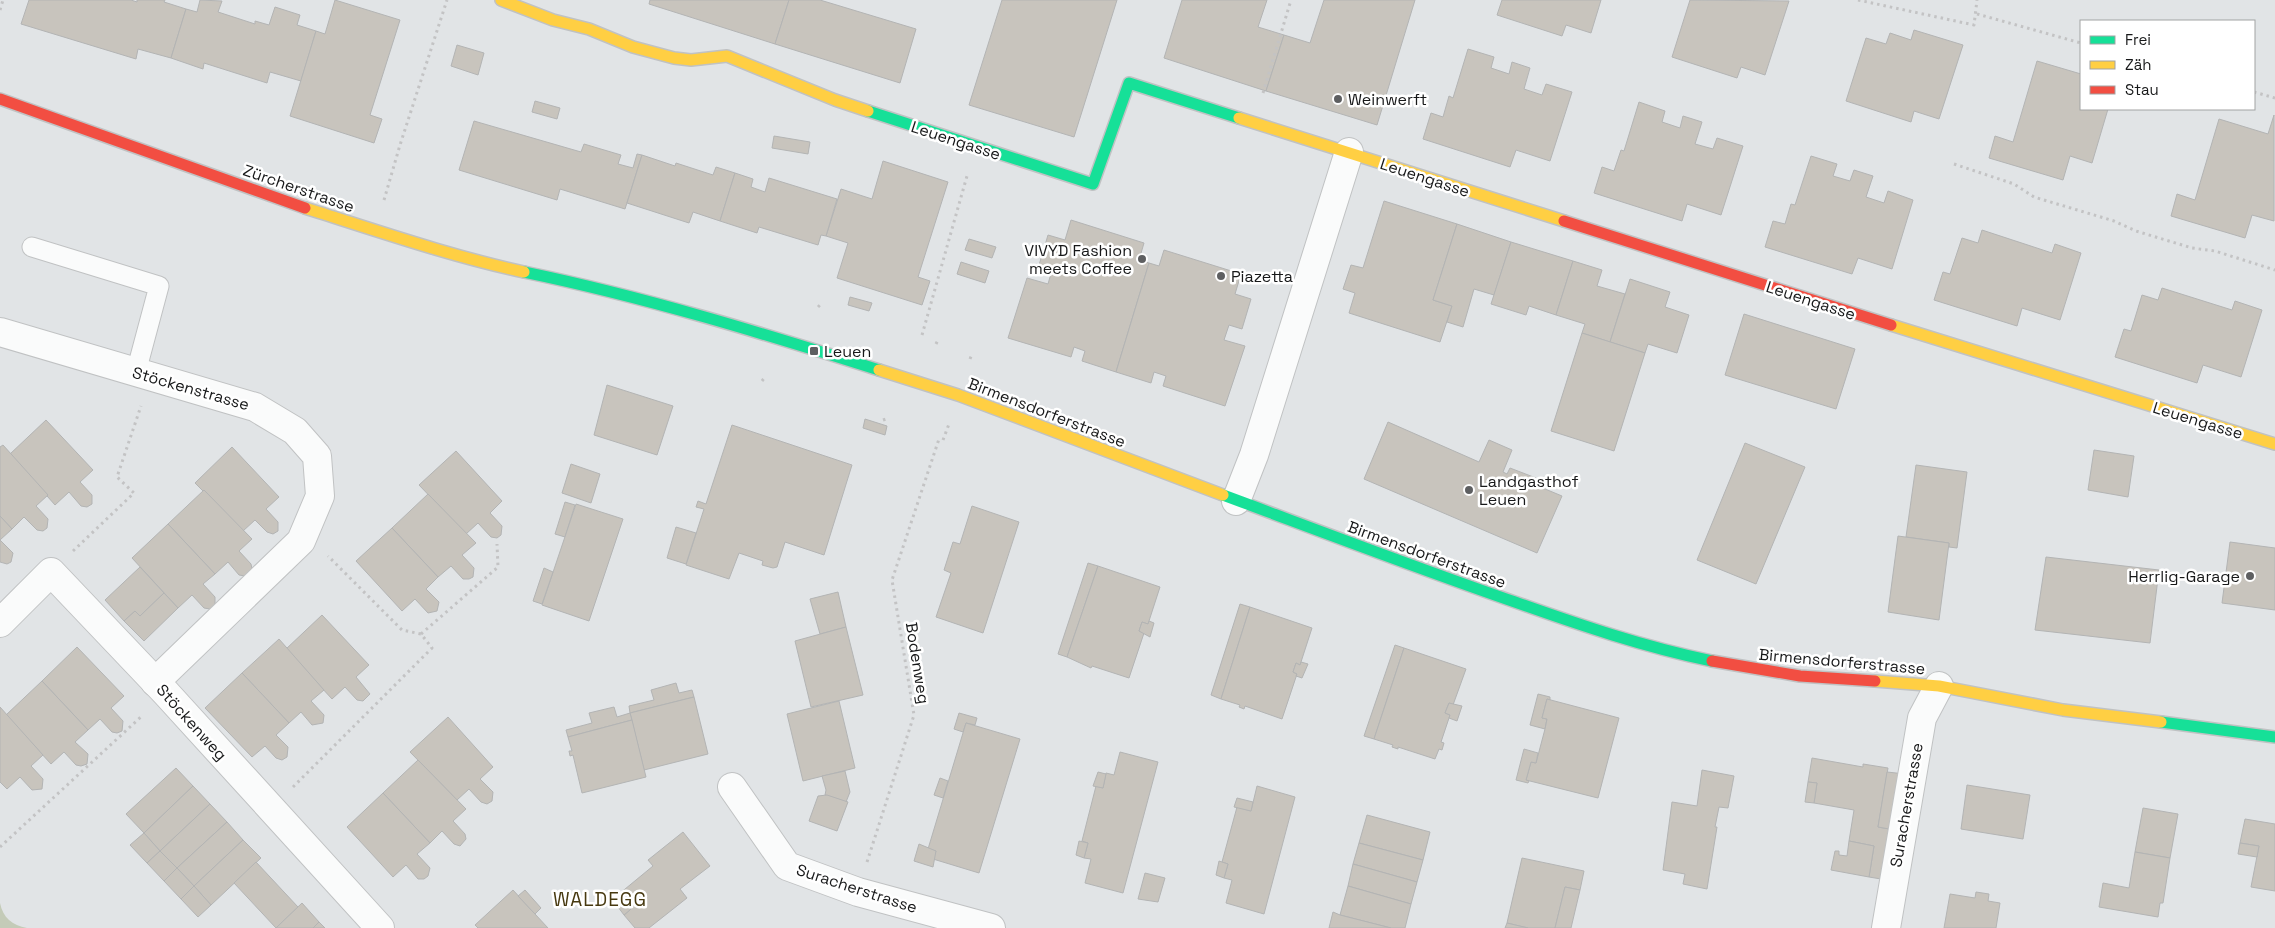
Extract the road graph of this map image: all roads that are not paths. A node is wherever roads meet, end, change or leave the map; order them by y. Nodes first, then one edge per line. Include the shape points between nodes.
1 (501, 0) edge
2 (0, 100) edge
3 (1349, 152) junction
4 (32, 247) dead end
5 (594, 286) joint
6 (0, 332) edge
7 (144, 374) junction
8 (2275, 444) edge
9 (1236, 501) junction
10 (0, 623) edge
11 (1939, 686) junction
12 (161, 688) junction
13 (2275, 737) edge
14 (732, 787) dead end
15 (380, 928) edge
16 (991, 928) edge
17 (1886, 928) edge

1 - 3 main road, Leuengasse via 674,58 691,60 727,56 835,100 1093,184 1129,83
2 - 5 main road, Zürcherstrasse via 280,200 397,238 474,261
3 - 8 main road, Leuengasse
3 - 9 street via 1256,449
4 - 7 lane via 159,286
5 - 9 main road, Birmensdorferstrasse via 706,316 958,396
6 - 7 street, Stöckenstrasse
7 - 12 street, Stöckenstrasse via 255,407 295,431 317,456 320,496 301,541
9 - 11 main road, Birmensdorferstrasse via 1536,611 1672,653 1800,676
10 - 12 street, Stöckenweg via 51,572
11 - 13 main road, Birmensdorferstrasse via 2063,710
11 - 17 street, Suracherstrasse via 1922,718
12 - 15 street, Stöckenweg
14 - 16 street, Suracherstrasse via 787,866 858,892

